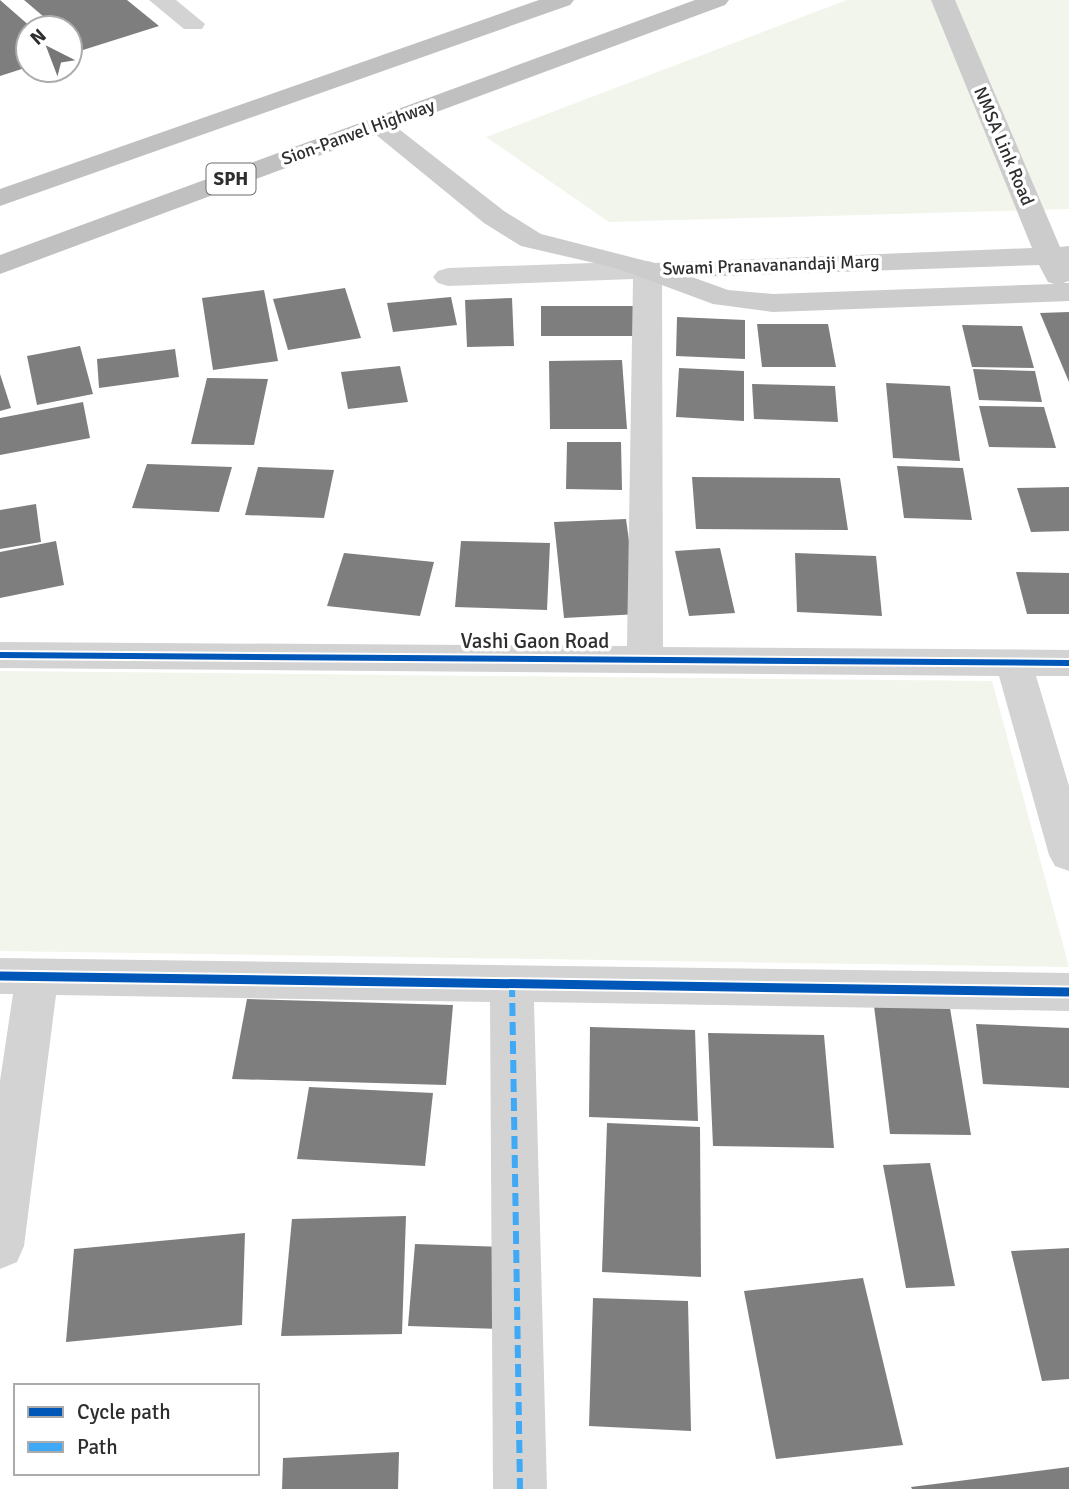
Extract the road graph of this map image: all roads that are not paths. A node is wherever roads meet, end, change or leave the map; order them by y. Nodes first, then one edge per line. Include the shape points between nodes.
1 (161, 0) edge
2 (562, 0) edge
3 (717, 0) edge
4 (943, 0) edge
5 (193, 24) dead end
6 (377, 125) junction
7 (0, 198) edge
8 (1059, 256) edge
9 (0, 265) edge
10 (648, 270) junction
11 (448, 277) dead end
12 (1067, 292) edge
13 (0, 655) edge
14 (645, 660) junction
15 (1014, 663) junction
16 (1069, 663) edge
17 (1069, 855) edge
18 (18, 976) edge
19 (512, 985) junction
20 (1069, 992) edge
21 (0, 1245) edge
22 (520, 1489) edge

1 - 5 street
2 - 7 highway
3 - 6 highway, Sion-Panvel Highway / SPH
4 - 8 street, NMSA Link Road
6 - 9 highway, Sion-Panvel Highway / SPH
6 - 10 street via 516,232 550,246
8 - 10 street, Swami Pranavanandaji Marg
8 - 12 street, NMSA Link Road
10 - 11 street
10 - 12 street, Swami Pranavanandaji Marg via 709,294 755,302
10 - 14 street
13 - 14 street, Vashi Gaon Road
14 - 15 street, Vashi Gaon Road
15 - 16 street, Vashi Gaon Road
15 - 17 street
18 - 19 street
18 - 21 street
19 - 20 street
19 - 22 street

